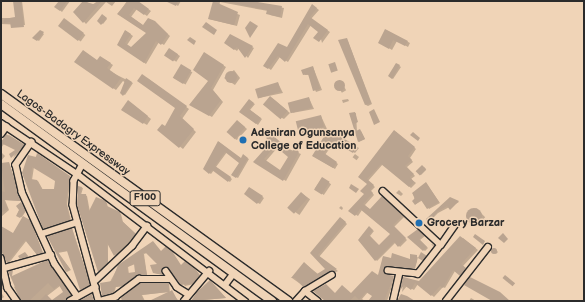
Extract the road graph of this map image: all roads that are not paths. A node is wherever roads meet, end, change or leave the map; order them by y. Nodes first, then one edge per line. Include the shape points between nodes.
1 (1, 94) edge
2 (1, 104) edge
3 (3, 125) edge
4 (1, 134) edge
5 (32, 142) junction
6 (83, 164) junction
7 (77, 174) junction
8 (383, 191) dead end
9 (77, 222) junction
10 (456, 225) dead end
11 (148, 226) junction
12 (41, 234) junction
13 (441, 245) junction
14 (488, 247) dead end
15 (51, 255) junction
16 (1, 258) edge
17 (3, 268) edge
18 (166, 270) dead end
19 (208, 271) junction
20 (388, 271) dead end
21 (234, 273) junction
22 (399, 274) junction
23 (332, 275) dead end
24 (170, 279) junction
25 (96, 280) junction
26 (225, 285) junction
27 (95, 287) junction
28 (306, 291) junction
29 (188, 294) junction
30 (77, 295) junction
31 (112, 300) edge
32 (267, 300) edge
33 (17, 301) edge
34 (70, 301) edge
35 (100, 301) edge
36 (184, 301) edge
37 (245, 301) edge
38 (288, 301) edge
39 (296, 301) edge
40 (318, 301) edge
41 (393, 301) edge
42 (446, 301) edge

1 - 38 highway, Lagos-Badagry Expressway / F100
2 - 6 highway, Lagos-Badagry Expressway / F100
3 - 4 street
3 - 5 street
5 - 7 street
5 - 12 street via 18,159 17,172
6 - 7 street
6 - 21 highway, Lagos-Badagry Expressway / F100
7 - 9 street via 73,192
7 - 11 street
8 - 13 street
9 - 12 street
9 - 25 street
10 - 13 street
11 - 19 street
11 - 25 street via 132,246
12 - 15 street
13 - 22 street via 418,274
14 - 42 street
15 - 17 street
15 - 30 street
16 - 17 street
17 - 33 street via 8,288
18 - 24 street
19 - 26 street
19 - 29 street
20 - 22 street
21 - 26 street
21 - 32 highway, Lagos-Badagry Expressway / F100
22 - 41 street
23 - 28 street
24 - 29 street
24 - 31 street via 140,279
25 - 27 street
26 - 37 street
27 - 30 street
27 - 35 street
28 - 39 street
28 - 40 street
29 - 36 street
30 - 34 street
31 - 35 street

